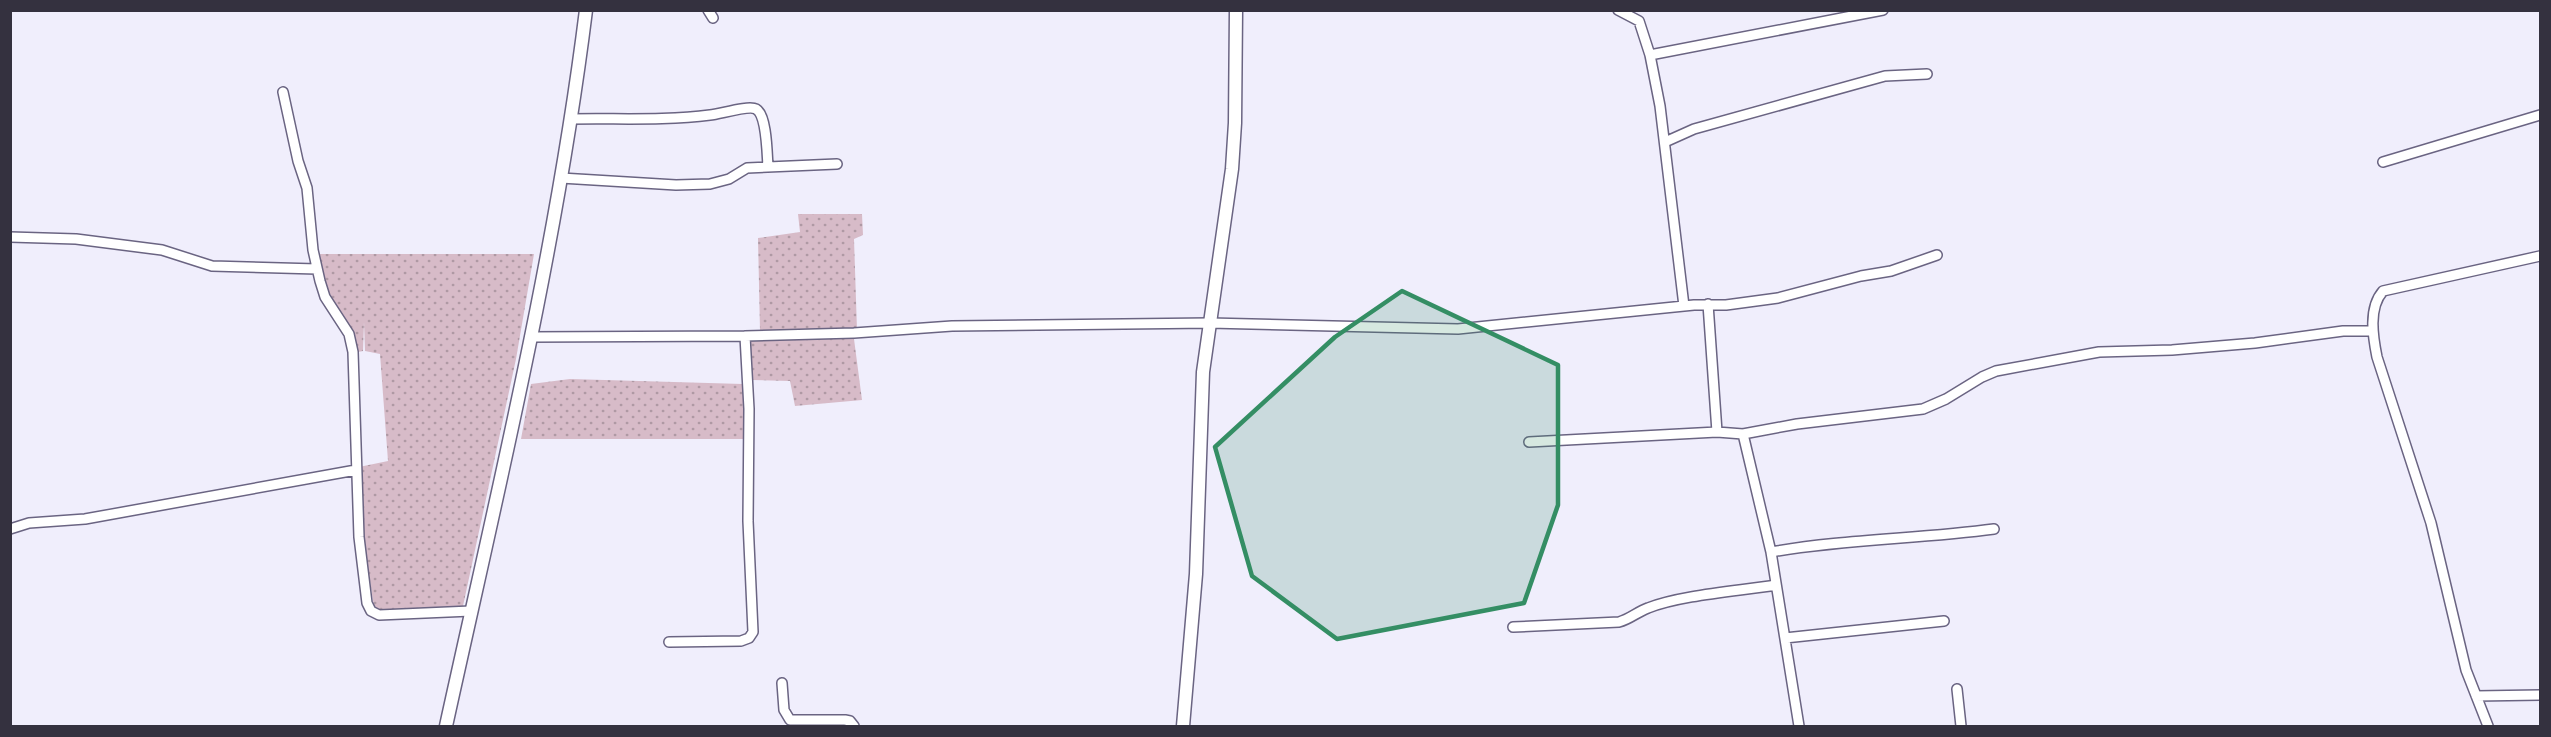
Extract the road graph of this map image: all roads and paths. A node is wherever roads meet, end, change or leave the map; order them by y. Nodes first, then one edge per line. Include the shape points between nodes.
1 (586, 10) edge
2 (1236, 10) edge
3 (1617, 10) edge
4 (1883, 10) edge
5 (1650, 55) junction
6 (1927, 74) dead end
7 (283, 92) dead end
8 (2541, 115) edge
9 (570, 119) junction
10 (1665, 142) junction
11 (2383, 162) dead end
12 (837, 164) dead end
13 (768, 167) junction
14 (561, 178) junction
15 (10, 237) edge
16 (1937, 255) dead end
17 (2541, 256) edge
18 (317, 269) junction
19 (1708, 304) junction
20 (1683, 306) junction
21 (1210, 323) junction
22 (2372, 331) junction
23 (745, 336) junction
24 (530, 337) junction
25 (1717, 432) junction
26 (1743, 434) junction
27 (1529, 442) dead end
28 (356, 470) junction
29 (10, 529) edge
30 (1994, 529) dead end
31 (1771, 552) junction
32 (1776, 585) junction
33 (471, 611) junction
34 (1944, 621) dead end
35 (1513, 627) dead end
36 (1785, 638) junction
37 (669, 642) dead end
38 (782, 683) dead end
39 (1957, 689) dead end
40 (2541, 695) edge
41 (2476, 696) junction
42 (446, 726) edge
43 (854, 726) edge
44 (1184, 726) edge
45 (1799, 726) edge
46 (1961, 726) edge
47 (2488, 726) edge

1 - 9 street
2 - 21 street via 1233,157
3 - 5 street via 1639,21
4 - 5 street
5 - 10 street
6 - 10 street via 1885,76 1694,129
7 - 18 street via 307,188
8 - 11 street
9 - 13 street via 703,116 749,107 762,117
9 - 14 street
10 - 20 street
12 - 13 street
13 - 14 street via 747,168 710,184
14 - 24 street
15 - 18 street via 75,239 162,250 212,266
16 - 19 street via 1891,271 1778,298
17 - 22 street via 2383,291 2378,297
18 - 28 street via 325,297 349,334 353,352
19 - 20 street
19 - 25 street
20 - 21 street via 1458,329
21 - 23 street via 952,326
21 - 44 street via 1203,384 1196,574
22 - 26 street via 2172,350 2100,352 1996,371 1923,409
22 - 41 street via 2431,523 2466,670
23 - 24 street
23 - 37 street via 753,632 741,641
24 - 33 street
25 - 26 street
25 - 27 street
26 - 31 street
28 - 29 street
28 - 33 street via 359,537 371,611 379,615
30 - 31 street via 1844,541
31 - 32 street
32 - 35 street via 1647,608 1618,622
32 - 36 street
33 - 42 street
34 - 36 street
36 - 45 street
38 - 43 street via 784,710 789,720 845,720
39 - 46 street
40 - 41 street
41 - 47 street

